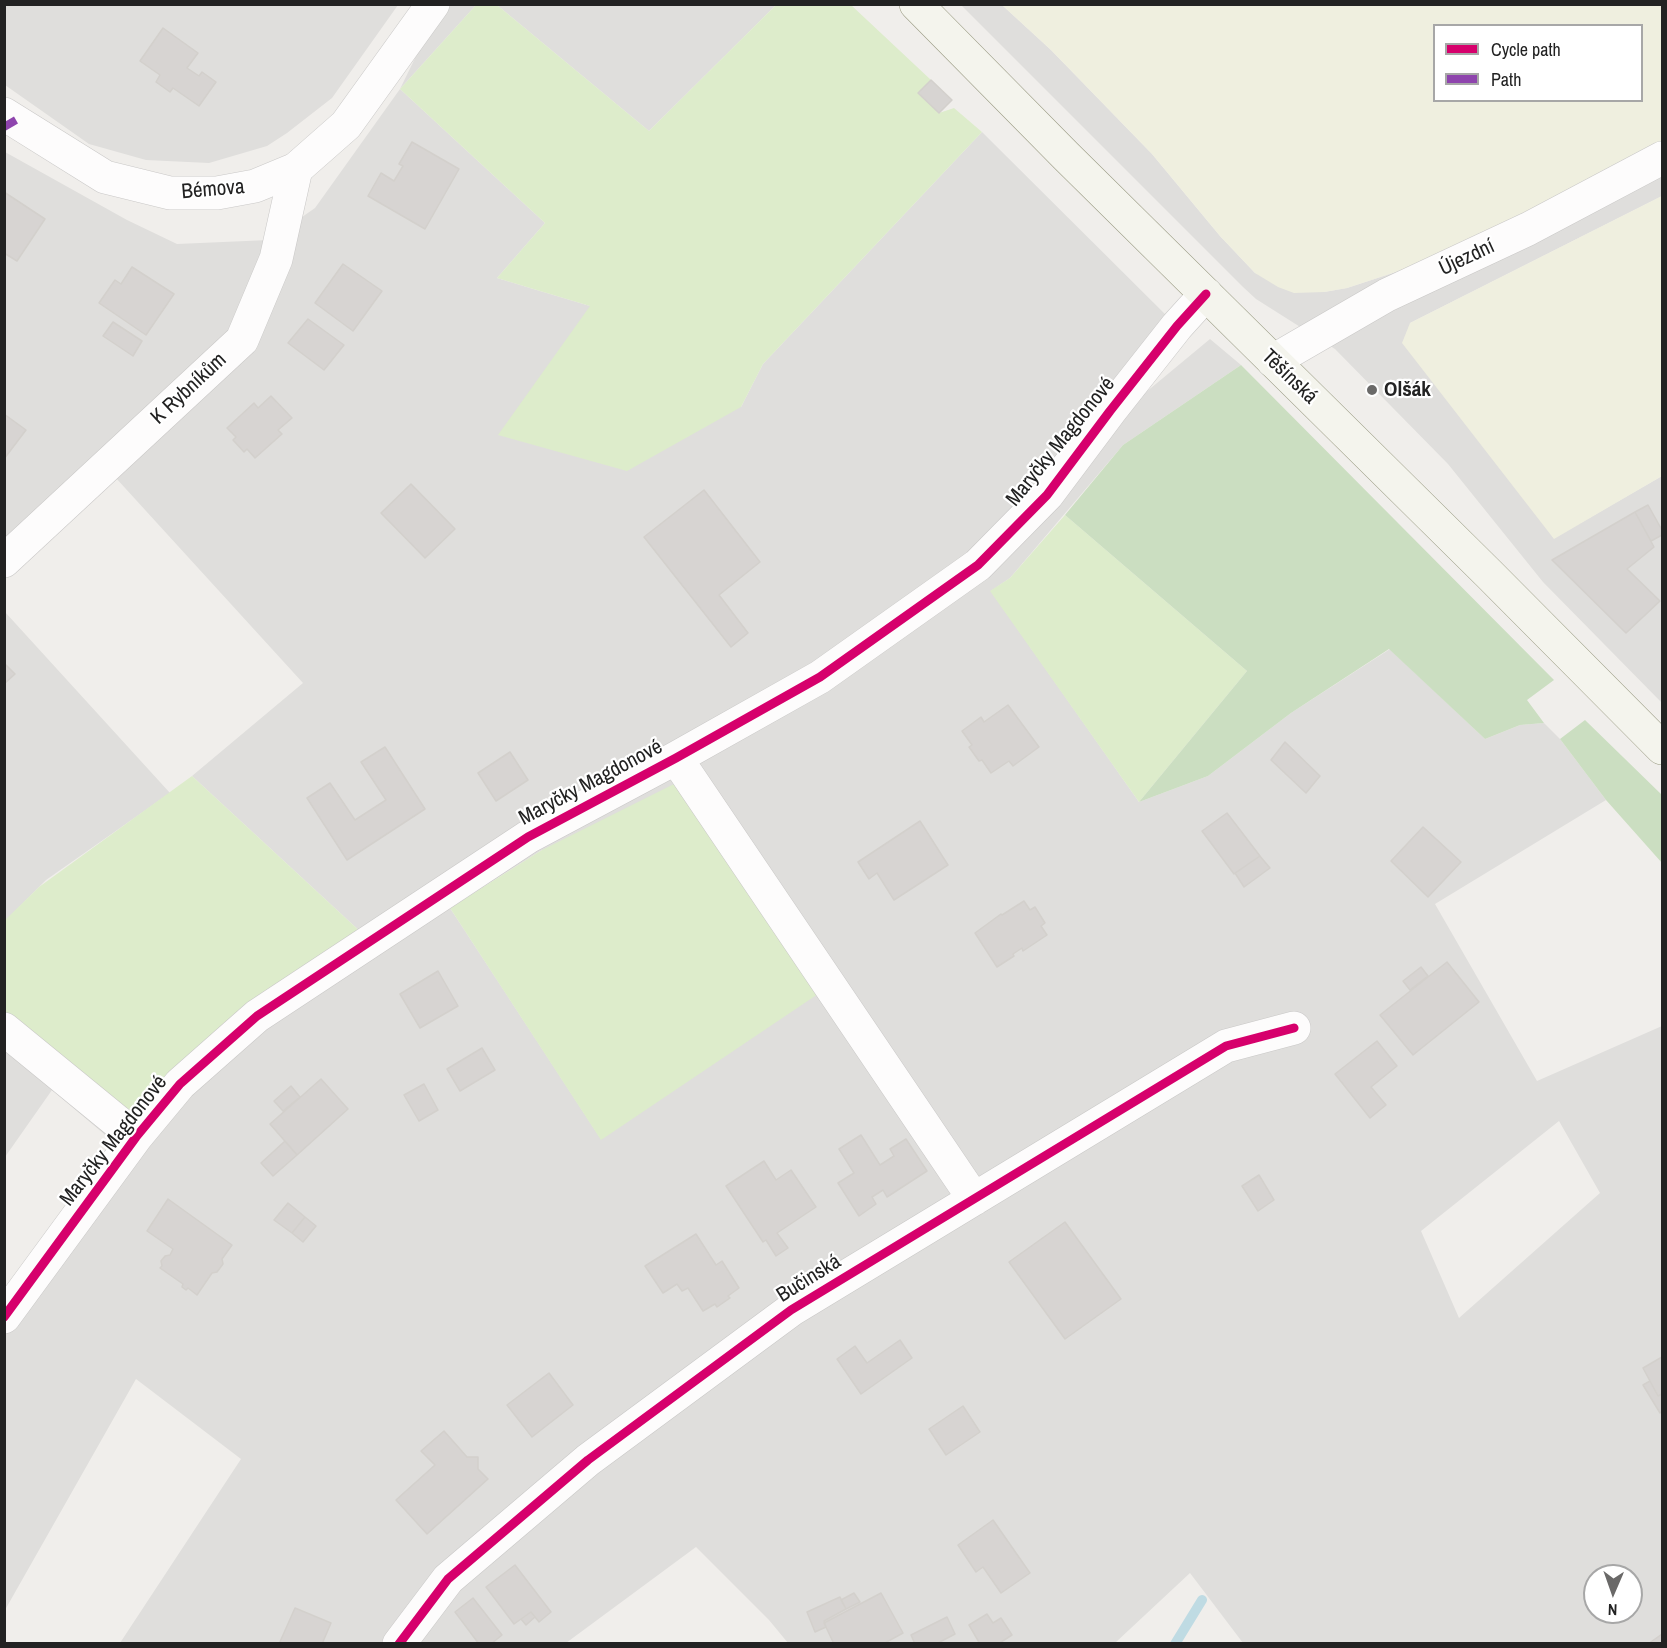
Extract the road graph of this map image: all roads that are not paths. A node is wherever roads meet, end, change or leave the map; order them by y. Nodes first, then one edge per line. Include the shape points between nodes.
1 (433, 4) edge
2 (916, 4) edge
3 (4, 114) edge
4 (1662, 158) edge
5 (296, 169) junction
6 (1206, 294) junction
7 (1273, 361) junction
8 (4, 561) edge
9 (1662, 748) edge
10 (676, 758) junction
11 (1294, 1028) dead end
12 (4, 1029) edge
13 (136, 1137) junction
14 (974, 1199) junction
15 (4, 1317) edge
16 (399, 1644) edge

1 - 5 street, Bémova via 346,125
2 - 6 main road, Těšínská
3 - 5 street, Bémova via 105,177 170,193 218,193 255,186
4 - 7 street, Újezdní via 1528,229 1387,295
5 - 8 street, K Rybníkům via 276,259 242,340
6 - 7 main road, Těšínská
6 - 10 street, Maryčky Magdonové via 1047,495 978,565 820,677
7 - 9 main road, Těšínská
10 - 13 street, Maryčky Magdonové via 528,837 257,1016 180,1084
10 - 14 street
11 - 14 street, Bučinská via 1226,1046
12 - 13 street
13 - 15 street, Maryčky Magdonové
14 - 16 street, Bučinská via 791,1310 588,1460 448,1579

